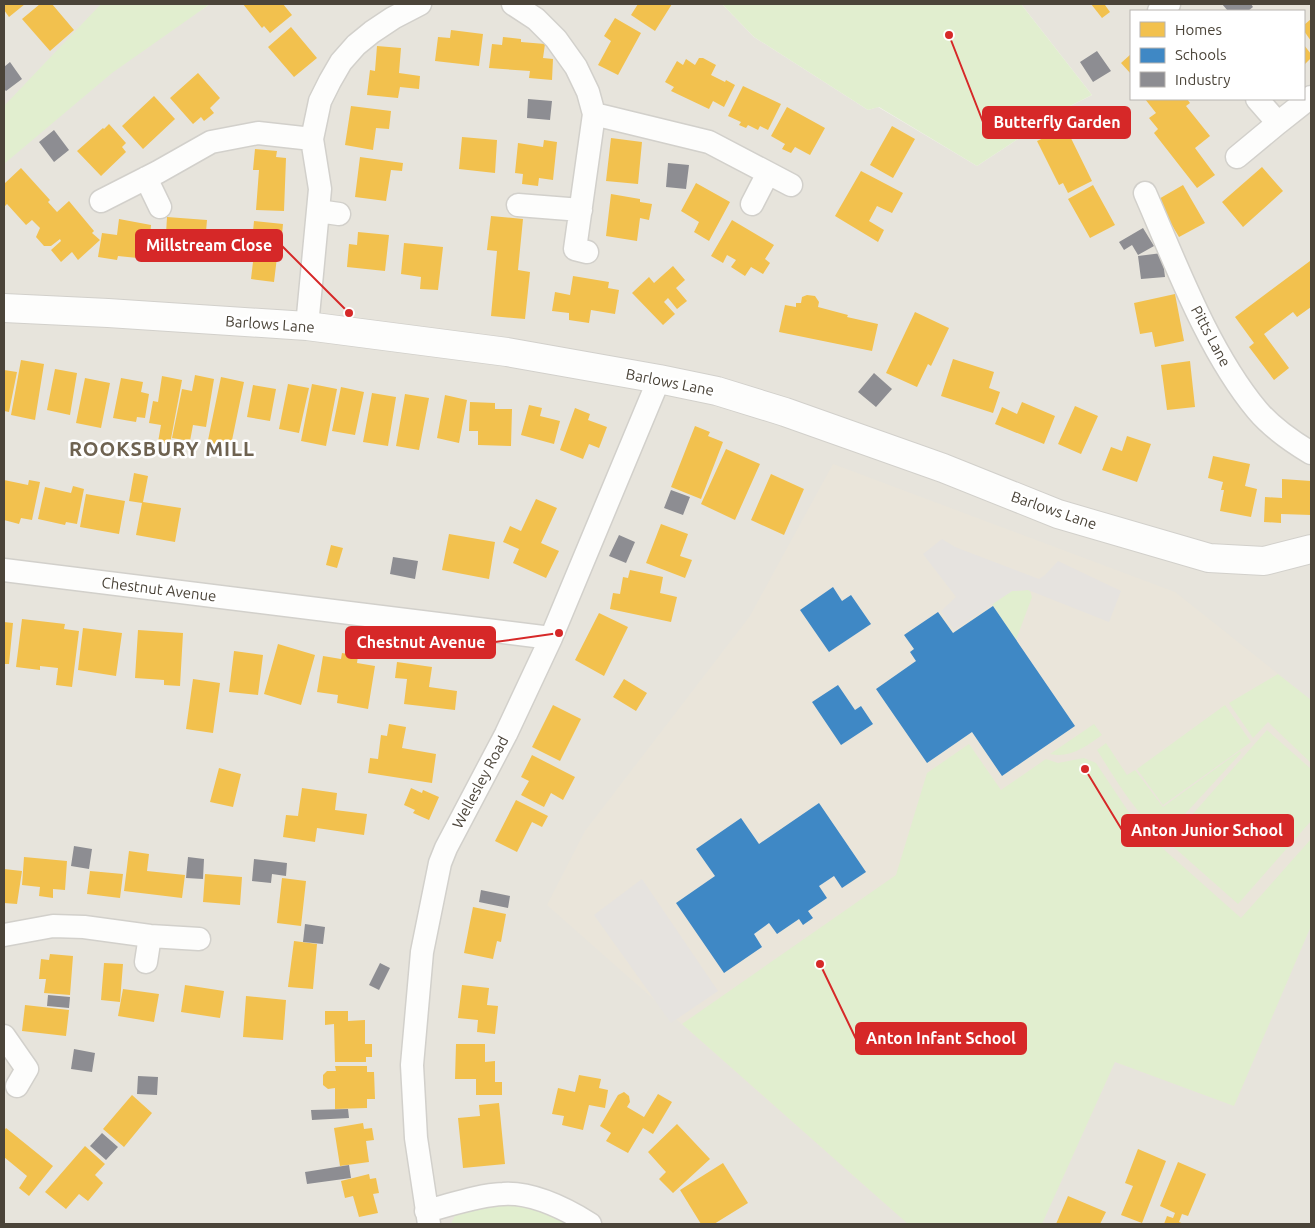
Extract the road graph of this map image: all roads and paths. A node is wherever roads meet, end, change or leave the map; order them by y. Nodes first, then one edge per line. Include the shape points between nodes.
1 (420, 4) edge
2 (513, 4) edge
3 (1311, 96) edge
4 (1258, 100) edge
5 (594, 114) junction
6 (1278, 123) junction
7 (312, 139) junction
8 (1237, 157) dead end
9 (768, 173) junction
10 (146, 178) junction
11 (791, 186) dead end
12 (1145, 193) dead end
13 (101, 201) dead end
14 (752, 204) dead end
15 (518, 205) dead end
16 (160, 207) dead end
17 (581, 210) junction
18 (587, 252) dead end
19 (4, 308) edge
20 (307, 326) junction
21 (659, 379) junction
22 (1311, 453) edge
23 (1311, 549) edge
24 (4, 570) edge
25 (551, 638) junction
26 (4, 935) edge
27 (150, 936) junction
28 (199, 939) dead end
29 (146, 962) dead end
30 (4, 1036) edge
31 (18, 1086) dead end
32 (428, 1218) edge
33 (590, 1224) edge

1 - 7 street via 372,32 341,62 320,101
2 - 5 street via 536,19 556,39 576,67
3 - 6 street
4 - 6 street
5 - 9 street via 708,142
5 - 17 street
6 - 8 street
7 - 10 street via 258,133 211,142
7 - 20 street via 320,189 328,212
9 - 11 street
9 - 14 street
10 - 13 street
10 - 16 street
12 - 22 street, Pitts Lane via 1221,359 1258,411 1283,436
15 - 17 street
17 - 18 street via 575,249
19 - 20 street, Barlows Lane
20 - 21 street, Barlows Lane via 507,352
21 - 23 street, Barlows Lane via 717,391 785,412 943,468 1058,514 1209,558 1264,561
21 - 25 street, Wellesley Road
24 - 25 street, Chestnut Avenue
25 - 32 street, Wellesley Road via 506,734 446,848 438,872 422,952 412,1065 416,1138
26 - 27 street via 53,926
27 - 28 street
27 - 29 street
30 - 31 street via 28,1069
32 - 33 street, Wellesley Road via 481,1197 504,1193 548,1203

